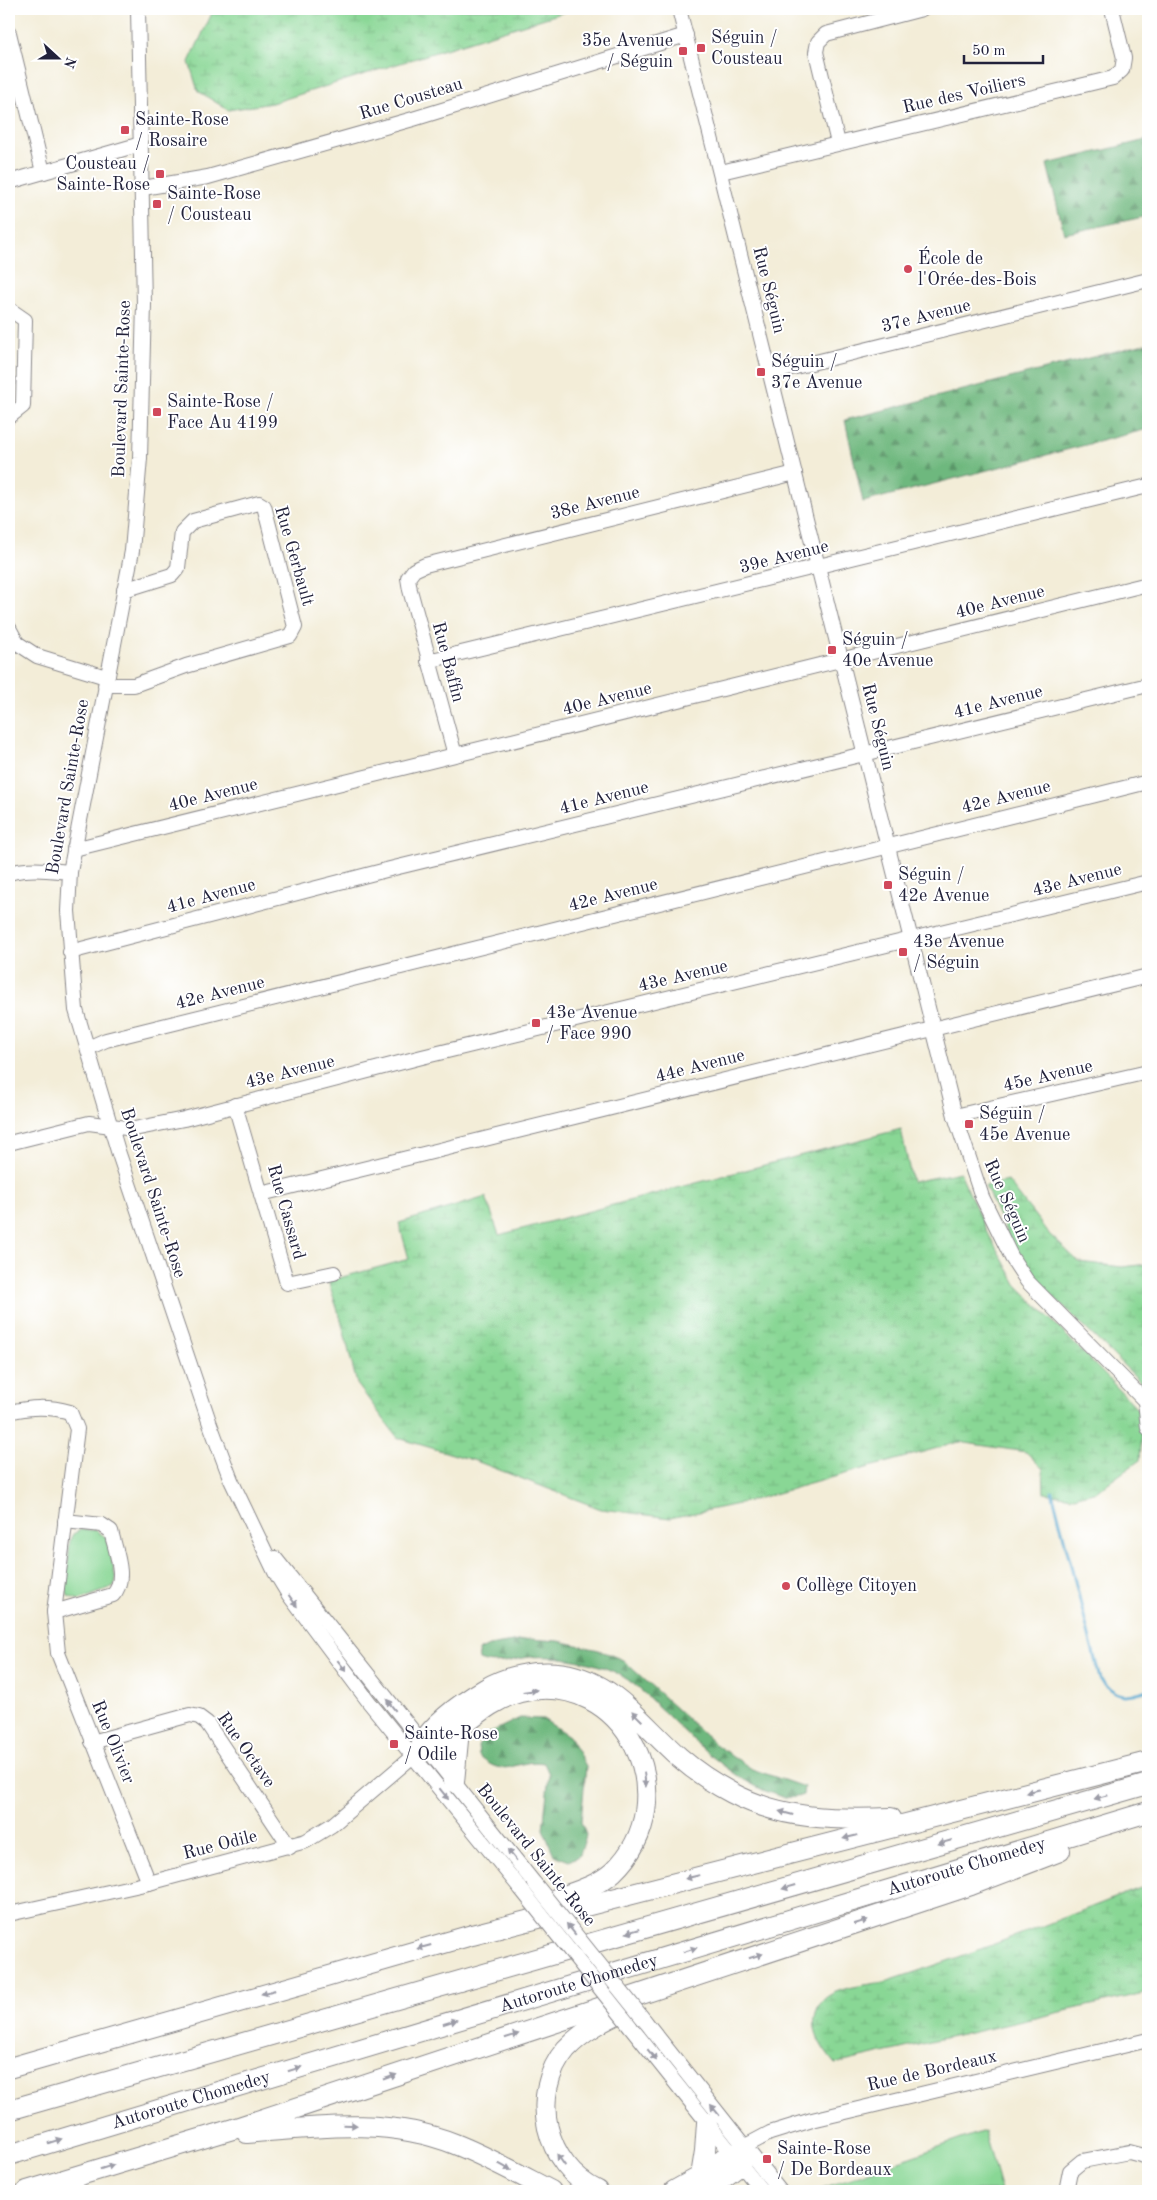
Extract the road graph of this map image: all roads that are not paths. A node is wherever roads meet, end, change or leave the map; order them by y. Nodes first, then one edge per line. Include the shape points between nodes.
1 (138, 9) edge
2 (679, 9) edge
3 (922, 9) edge
4 (1112, 9) edge
5 (9, 34) edge
6 (686, 35) junction
7 (838, 143) junction
8 (141, 144) junction
9 (43, 172) junction
10 (720, 172) junction
11 (9, 182) edge
12 (143, 188) junction
13 (1148, 280) edge
14 (9, 309) edge
15 (770, 373) junction
16 (9, 417) edge
17 (795, 473) junction
18 (1148, 486) edge
19 (819, 568) junction
20 (408, 578) joint
21 (1148, 584) edge
22 (124, 590) junction
23 (9, 628) edge
24 (13, 645) edge
25 (842, 660) junction
26 (428, 661) junction
27 (106, 681) junction
28 (1148, 684) edge
29 (865, 754) junction
30 (455, 755) junction
31 (1148, 782) edge
32 (888, 846) junction
33 (74, 849) junction
34 (9, 872) edge
35 (70, 872) junction
36 (1148, 882) edge
37 (912, 940) junction
38 (70, 952) junction
39 (1148, 976) edge
40 (934, 1028) junction
41 (88, 1048) junction
42 (1148, 1072) edge
43 (235, 1105) junction
44 (955, 1116) junction
45 (110, 1126) junction
46 (9, 1143) edge
47 (261, 1194) junction
48 (334, 1273) dead end
49 (1147, 1402) edge
50 (9, 1412) edge
51 (1148, 1428) edge
52 (65, 1521) junction
53 (54, 1612) junction
54 (459, 1730) junction
55 (92, 1742) junction
56 (421, 1750) junction
57 (1148, 1762) edge
58 (454, 1782) junction
59 (1148, 1784) edge
60 (1148, 1812) edge
61 (1148, 1816) edge
62 (931, 1817) junction
63 (290, 1847) junction
64 (149, 1882) junction
65 (9, 1914) edge
66 (472, 1934) junction
67 (676, 1982) junction
68 (119, 2036) junction
69 (1148, 2040) edge
70 (9, 2055) edge
71 (9, 2068) edge
72 (9, 2110) edge
73 (707, 2123) junction
74 (208, 2137) junction
75 (9, 2155) edge
76 (739, 2155) junction
77 (1148, 2157) edge
78 (703, 2184) edge
79 (27, 2191) edge
80 (551, 2191) edge
81 (598, 2191) edge
82 (674, 2191) edge
83 (762, 2191) edge
84 (780, 2191) edge
85 (1066, 2191) edge

1 - 8 street, Boulevard Sainte-Rose
2 - 6 street, Rue Séguin
3 - 7 street via 826,34 818,42 816,52
4 - 7 street, Rue des Voiliers via 1124,58 1122,70 1113,78
5 - 9 street
6 - 10 street, Rue Séguin
6 - 12 street, Rue Cousteau via 217,175
7 - 10 street, Rue des Voiliers
8 - 9 street
8 - 12 street, Boulevard Sainte-Rose
9 - 11 street
10 - 15 street, Rue Séguin
12 - 22 street, Boulevard Sainte-Rose via 144,378 132,551
13 - 15 street, 37e Avenue
14 - 16 street via 25,320 23,406
15 - 17 street, Rue Séguin
17 - 19 street, Rue Séguin
17 - 20 street, 38e Avenue via 425,565 414,570
18 - 19 street, 39e Avenue
19 - 25 street, Rue Séguin
19 - 26 street, 39e Avenue
20 - 26 street, Rue Baffin
21 - 25 street, 40e Avenue
22 - 27 street, Boulevard Sainte-Rose
22 - 27 street, Rue Gerbault via 172,575 178,568 182,532 193,521 258,503 264,506 294,627 290,636 186,666 134,685
23 - 24 street
24 - 27 street, Rue Gerbault
25 - 29 street, Rue Séguin
25 - 30 street, 40e Avenue
26 - 30 street, Rue Baffin
27 - 33 street, Boulevard Sainte-Rose
28 - 29 street, 41e Avenue
29 - 32 street, Rue Séguin
29 - 38 street, 41e Avenue via 390,869
30 - 33 street, 40e Avenue
31 - 32 street, 42e Avenue
32 - 37 street, Rue Séguin
32 - 41 street, 42e Avenue via 116,1038
33 - 35 street, Boulevard Sainte-Rose
34 - 35 street via 30,868
35 - 38 street, Boulevard Sainte-Rose
36 - 37 street, 43e Avenue
37 - 40 street, Rue Séguin
37 - 43 street, 43e Avenue
38 - 41 street, Boulevard Sainte-Rose via 76,1010
39 - 40 street, 44e Avenue
40 - 44 street, Rue Séguin
40 - 47 street, 44e Avenue
41 - 45 street, Boulevard Sainte-Rose
42 - 44 street, 45e Avenue
43 - 45 street, 43e Avenue via 134,1129
43 - 47 street, Rue Cassard
44 - 49 street, Rue Séguin via 982,1197 1012,1258 1028,1281
45 - 46 street, 43e Avenue via 89,1123
45 - 56 street, Boulevard Sainte-Rose via 218,1449 238,1494 263,1542
47 - 48 street, Rue Cassard via 287,1283
49 - 51 street, Rue Séguin
50 - 52 street, Rue Olivier via 52,1407 70,1412 77,1429
52 - 53 street, Rue Olivier
52 - 53 street via 102,1525 111,1531 121,1579 113,1595
53 - 55 street, Rue Olivier via 58,1653
54 - 56 highway
54 - 58 highway
54 -> 66 highway via 490,1705 522,1692 551,1690 580,1696 606,1710 630,1735 640,1755 646,1789 645,1811 632,1846 605,1879
55 - 63 street, Rue Octave via 184,1716 199,1717 207,1723
55 - 64 street, Rue Olivier
56 - 58 street, Boulevard Sainte-Rose
62 -> 56 highway via 817,1819 752,1802 717,1785 690,1766 612,1694 588,1680 566,1674 529,1674 494,1684 428,1733
56 - 63 street, Rue Odile via 332,1825 306,1842
56 -> 73 street, Boulevard Sainte-Rose, bridge via 521,1889
57 -> 62 highway
76 -> 58 street, Boulevard Sainte-Rose, bridge via 645,2022
59 -> 72 highway, Autoroute Chomedey
75 -> 60 highway, Autoroute Chomedey
67 -> 61 highway via 971,1885
62 -> 66 highway
63 - 64 street, Rue Odile
64 - 65 street, Rue Odile
66 -> 68 highway
74 -> 67 highway
81 -> 67 highway via 572,2173 553,2145 545,2109 552,2072 566,2050 588,2030
68 - 70 highway
68 - 71 highway
69 - 76 street, Rue de Bordeaux via 812,2120 770,2133
73 - 76 street, Boulevard Sainte-Rose
73 - 78 highway
79 -> 74 highway
74 -> 80 highway via 334,2125 400,2129 454,2143
76 - 78 highway
76 - 83 street, Boulevard Sainte-Rose
76 - 84 street, Boulevard Sainte-Rose
77 - 85 street via 1129,2152 1082,2161 1070,2171
78 - 82 highway

